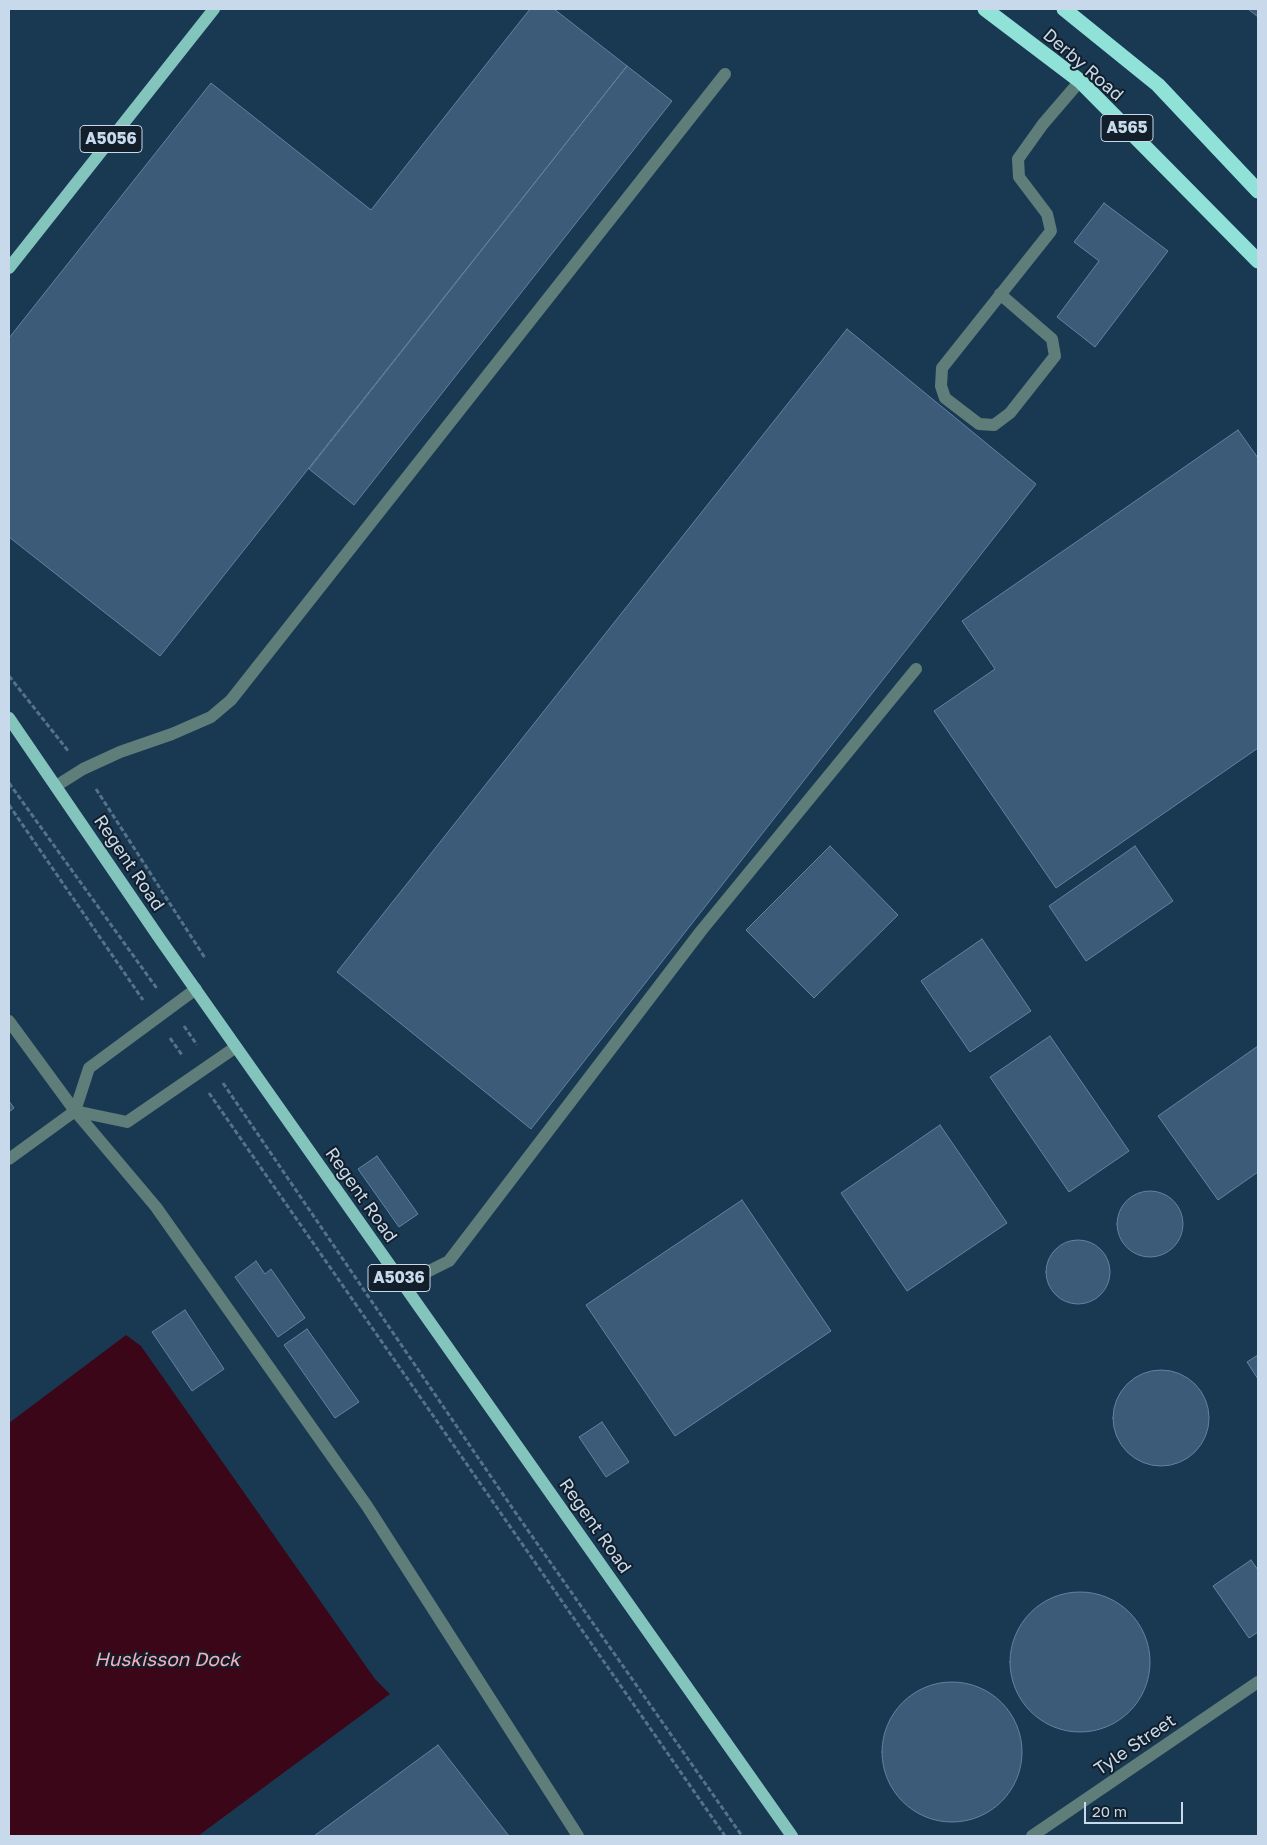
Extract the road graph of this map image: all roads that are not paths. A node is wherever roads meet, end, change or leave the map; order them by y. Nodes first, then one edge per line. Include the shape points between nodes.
1 (214, 9) edge
2 (985, 9) edge
3 (1064, 9) edge
4 (725, 74) dead end
5 (1080, 81) junction
6 (1258, 191) edge
7 (1258, 261) edge
8 (9, 268) edge
9 (1000, 294) junction
10 (916, 670) dead end
11 (9, 718) edge
12 (56, 786) junction
13 (196, 989) junction
14 (9, 1020) edge
15 (236, 1047) junction
16 (75, 1111) junction
17 (9, 1160) edge
18 (403, 1284) junction
19 (1258, 1682) edge
20 (578, 1836) edge
21 (792, 1836) edge
22 (1032, 1836) edge

1 - 8 main road, A5056
2 - 5 highway, Derby Road / A565
3 - 6 highway, Derby Road / A565 via 1158,85
4 - 12 street via 231,700 211,718 120,752
5 - 7 highway, Derby Road / A565
5 - 9 street via 1018,159 1019,177 1047,214 1051,231
9 - 9 street via 942,368 941,386 945,398 978,424 994,425 1010,413 1055,356 1052,339
10 - 18 street via 701,931 449,1261
11 - 12 main road, Regent Road / A5036
12 - 13 main road, Regent Road / A5036
13 - 15 main road, Regent Road / A5036
13 - 16 street via 89,1068
14 - 16 street
15 - 16 street via 127,1122
15 - 18 main road, Regent Road / A5036
16 - 17 street
16 - 20 street via 156,1207 367,1506
18 - 21 main road, Regent Road / A5036
19 - 22 street, Tyle Street

